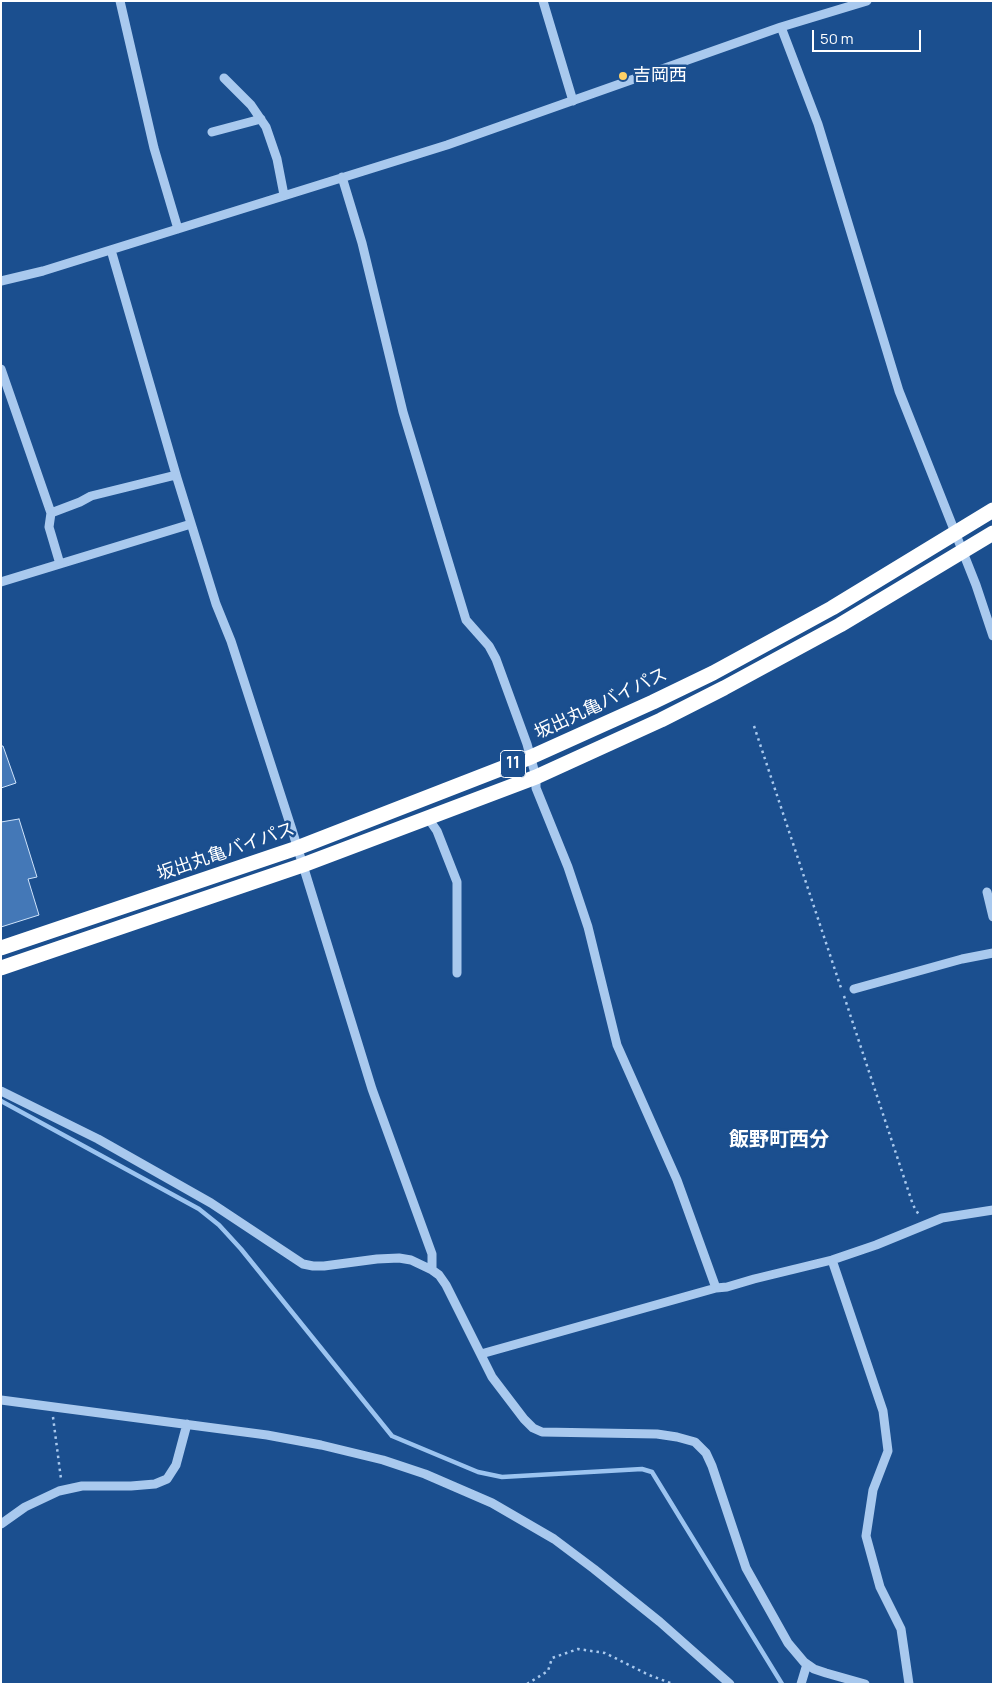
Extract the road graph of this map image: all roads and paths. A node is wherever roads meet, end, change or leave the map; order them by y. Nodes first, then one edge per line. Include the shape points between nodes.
1 (120, 1) edge
2 (544, 1) edge
3 (867, 1) edge
4 (781, 27) junction
5 (224, 78) dead end
6 (573, 101) junction
7 (261, 119) junction
8 (212, 132) dead end
9 (342, 176) junction
10 (284, 195) junction
11 (178, 229) junction
12 (111, 250) junction
13 (1, 281) edge
14 (1, 369) edge
15 (176, 475) junction
16 (993, 510) edge
17 (51, 513) junction
18 (191, 524) junction
19 (993, 533) edge
20 (955, 534) junction
21 (963, 552) junction
22 (60, 564) junction
23 (1, 582) edge
24 (993, 636) edge
25 (754, 726) dead end
26 (529, 751) junction
27 (536, 777) junction
28 (428, 818) junction
29 (297, 848) junction
30 (303, 865) junction
31 (987, 892) dead end
32 (993, 917) edge
33 (1, 948) edge
34 (993, 952) edge
35 (1, 968) edge
36 (457, 973) dead end
37 (854, 989) dead end
38 (1, 1090) edge
39 (993, 1210) edge
40 (924, 1225) junction
41 (832, 1260) junction
42 (432, 1270) junction
43 (716, 1288) junction
44 (481, 1354) junction
45 (1, 1400) edge
46 (51, 1406) junction
47 (187, 1424) junction
48 (63, 1490) junction
49 (1, 1524) edge
50 (808, 1664) junction
51 (527, 1684) edge
52 (673, 1684) edge
53 (730, 1684) edge
54 (801, 1684) edge
55 (865, 1684) edge
56 (909, 1684) edge

1 - 11 street via 154,148
2 - 6 street
3 - 4 street
4 - 6 street
4 - 20 street via 818,124 899,391
5 - 7 street
6 - 9 street via 447,145
7 - 8 street
7 - 10 street via 277,159
9 - 10 street
9 - 26 street via 362,243 403,412 466,620 496,659
10 - 11 street
11 - 12 street
12 - 13 street
12 - 15 street
14 - 17 street
15 - 17 street via 91,496
15 - 18 street
16 - 20 highway, 坂出丸亀バイパス / 11
17 - 22 street via 49,527
18 - 22 street
18 - 29 street
19 - 21 highway, 坂出丸亀バイパス / 11
20 - 21 street
20 - 26 highway, 坂出丸亀バイパス / 11 via 832,608 713,673 653,702
21 - 24 street
21 - 27 highway, 坂出丸亀バイパス / 11 via 840,625 724,688
22 - 23 street
25 - 40 path via 913,1205
26 - 27 street
26 - 29 highway, 坂出丸亀バイパス / 11
27 - 28 highway, 坂出丸亀バイパス / 11
27 - 43 street via 536,788 588,927 617,1045 677,1180
28 - 30 highway, 坂出丸亀バイパス / 11
28 - 36 street via 437,831 457,882
29 - 30 street
29 - 33 highway, 坂出丸亀バイパス / 11
30 - 35 highway, 坂出丸亀バイパス / 11
30 - 42 street via 372,1089 432,1254
31 - 32 street
34 - 37 street
38 - 42 street via 98,1139 211,1203 303,1264 318,1266 399,1258
39 - 40 street via 942,1218
40 - 41 street
41 - 43 street
41 - 56 street via 883,1411 888,1451 873,1490 866,1536 880,1587 901,1629
42 - 44 street via 446,1285
43 - 44 street
44 - 50 street via 502,1393 533,1428 542,1432 657,1434 688,1439 701,1447 712,1466 746,1568 788,1643
45 - 46 street
46 - 47 street
46 - 48 path
47 - 48 street via 176,1465 167,1478 155,1484 82,1486
47 - 53 street via 321,1445 384,1460 492,1503 554,1539 594,1569
48 - 49 street via 25,1507
50 - 54 street
50 - 55 street via 826,1674
51 - 52 path via 548,1671 552,1658 578,1649 605,1654

